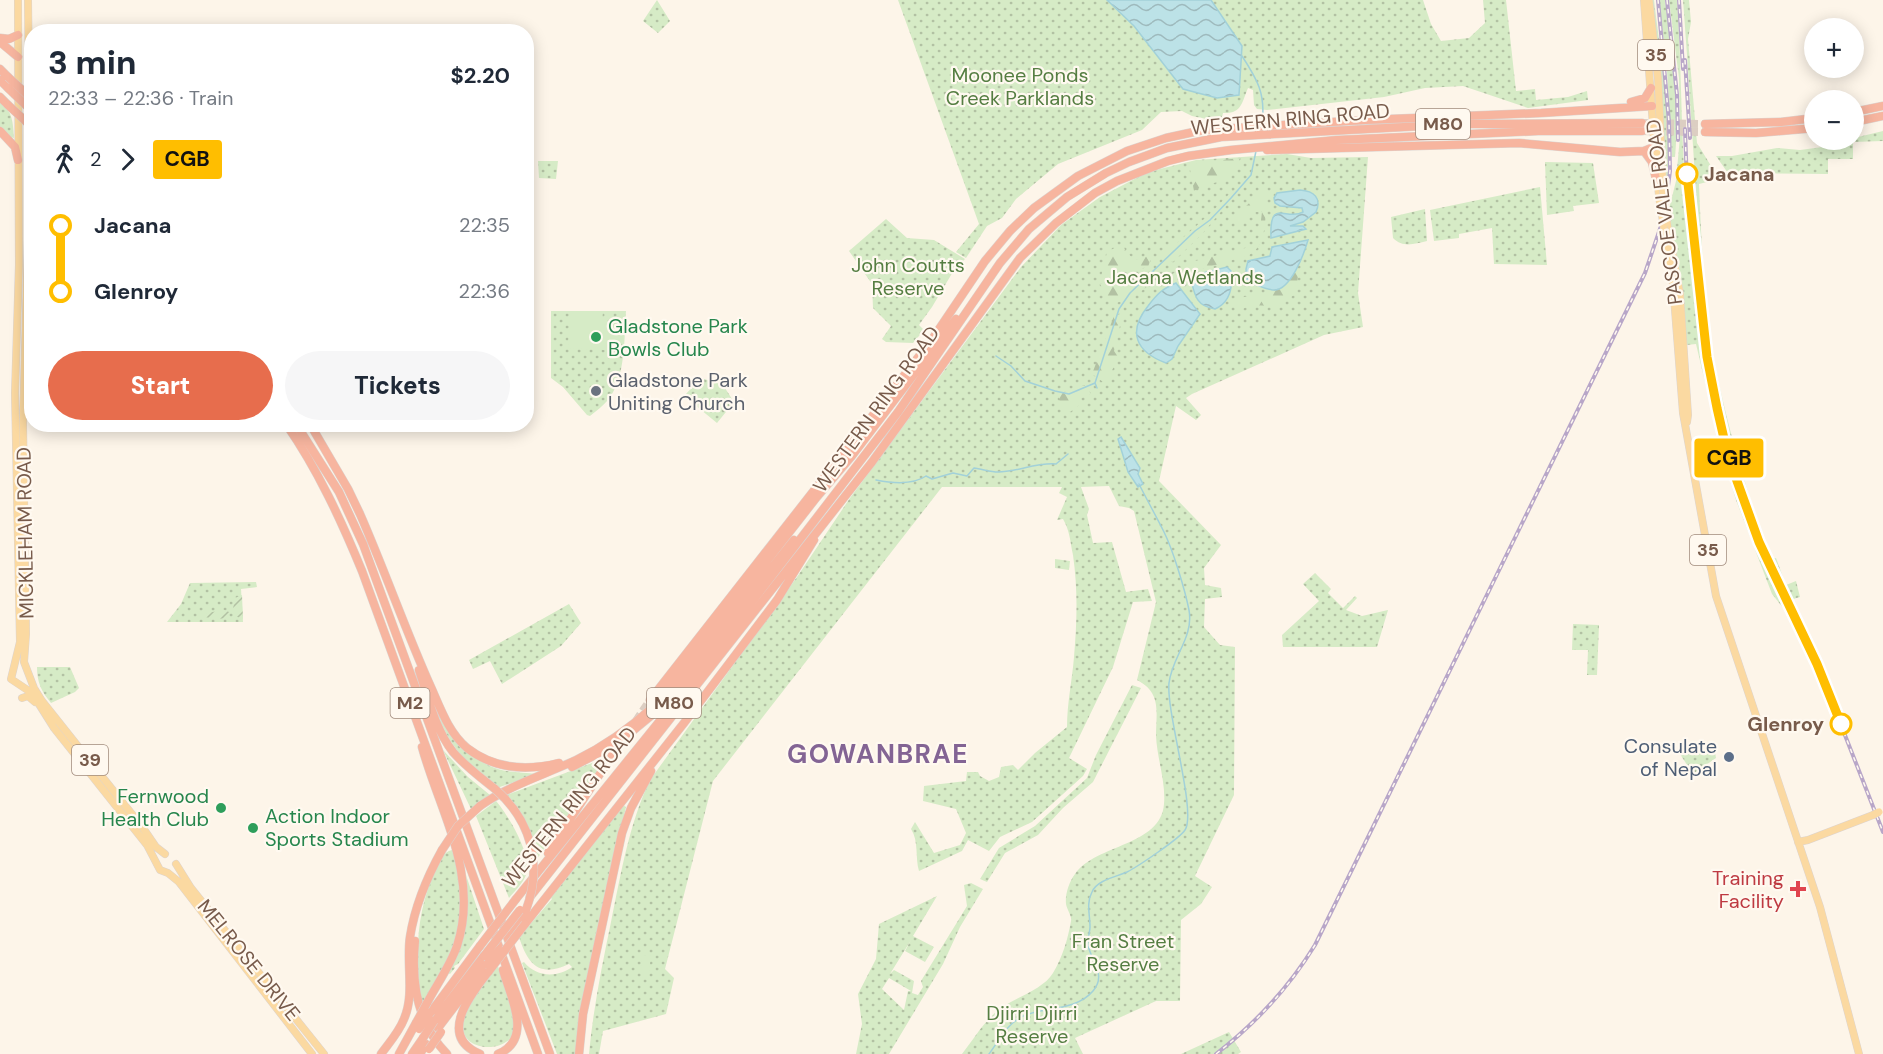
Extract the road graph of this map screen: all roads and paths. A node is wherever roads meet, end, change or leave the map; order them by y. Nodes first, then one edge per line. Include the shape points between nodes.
1 (18, 0) edge
2 (28, 0) edge
3 (1644, 0) edge
4 (1649, 0) edge
5 (29, 24) edge
6 (18, 34) junction
7 (0, 40) edge
8 (18, 57) junction
9 (24, 64) edge
10 (0, 69) edge
11 (24, 77) edge
12 (4, 79) edge
13 (19, 81) junction
14 (1651, 88) junction
15 (24, 93) edge
16 (0, 97) edge
17 (24, 103) edge
18 (1652, 106) junction
19 (1883, 106) edge
20 (1585, 109) junction
21 (1864, 110) edge
22 (1661, 114) junction
23 (1883, 116) edge
24 (1804, 119) edge
25 (24, 120) edge
26 (1864, 120) edge
27 (1304, 128) junction
28 (1804, 129) edge
29 (3, 134) edge
30 (24, 135) edge
31 (18, 144) junction
32 (1280, 147) junction
33 (1654, 147) junction
34 (1644, 152) junction
35 (24, 155) edge
36 (18, 160) junction
37 (1660, 186) junction
38 (19, 243) junction
39 (24, 244) edge
40 (990, 276) junction
41 (18, 292) junction
42 (24, 292) edge
43 (24, 382) joint
44 (15, 393) junction
45 (885, 401) junction
46 (1686, 424) junction
47 (291, 432) edge
48 (303, 432) edge
49 (315, 432) edge
50 (816, 498) junction
51 (827, 503) junction
52 (21, 506) junction
53 (828, 516) junction
54 (22, 594) junction
55 (396, 603) junction
56 (390, 651) junction
57 (15, 665) junction
58 (29, 672) junction
59 (26, 688) junction
60 (22, 698) dead end
61 (650, 700) tunnel mouth
62 (37, 704) junction
63 (671, 739) junction
64 (588, 753) junction
65 (613, 754) dead end
66 (100, 779) junction
67 (511, 787) junction
68 (1878, 812) edge
69 (1798, 842) junction
70 (462, 846) junction
71 (165, 854) junction
72 (157, 864) junction
73 (176, 864) junction
74 (435, 865) junction
75 (168, 873) junction
76 (516, 899) junction
77 (487, 964) junction
78 (283, 1009) junction
79 (418, 1026) junction
80 (438, 1027) junction
81 (426, 1046) edge
82 (312, 1054) edge
83 (324, 1054) edge
84 (381, 1054) edge
85 (401, 1054) edge
86 (412, 1054) edge
87 (420, 1054) edge
88 (447, 1054) edge
89 (480, 1054) edge
90 (498, 1054) edge
91 (538, 1054) edge
92 (550, 1054) edge
93 (579, 1054) edge
94 (1860, 1054) edge

1 - 6 main road, MICKLEHAM ROAD / 39
2 - 5 main road, MICKLEHAM ROAD / 39
3 - 14 main road, PASCOE VALE ROAD / 35
4 - 22 main road, PASCOE VALE ROAD / 35
6 - 7 highway
6 - 8 main road, MICKLEHAM ROAD / 39
7 - 8 highway
8 - 9 main road
8 - 13 main road, MICKLEHAM ROAD / 39
10 - 12 highway
11 - 13 main road
12 - 15 highway, bridge
12 - 17 highway, bridge
13 - 31 main road, MICKLEHAM ROAD / 39
14 - 18 main road, PASCOE VALE ROAD / 35
14 - 20 highway via 1640,100
16 - 25 highway, bridge
18 - 20 highway
18 - 22 main road
18 - 33 main road, PASCOE VALE ROAD / 35
19 - 21 highway
20 - 27 highway
22 - 33 main road
22 - 37 main road, PASCOE VALE ROAD / 35
23 - 26 highway
24 - 28 highway via 1705,128 1756,133
27 - 32 highway, WESTERN RING ROAD / M80 via 1460,124 1642,127
27 - 40 highway, WESTERN RING ROAD / M80 via 1186,143 1129,162 1067,197 1029,229
27 - 45 highway via 1220,128 1184,134 1106,160 1061,186 1010,231 985,261
29 - 31 highway
29 - 36 highway via 15,147
30 - 31 main road
31 - 35 main road
31 - 36 main road, MICKLEHAM ROAD / 39
32 - 34 highway via 1519,143
32 - 53 highway, WESTERN RING ROAD / M80 via 1231,150 1168,161 1095,193 1049,229 1011,270 898,428
33 - 34 highway
33 - 37 main road, PASCOE VALE ROAD / 35
34 - 37 highway
36 - 38 main road, MICKLEHAM ROAD / 39
37 - 46 main road, PASCOE VALE ROAD / 35, bridge
37 - 46 main road, PASCOE VALE ROAD / 35, bridge via 1680,294
38 - 39 main road
38 - 41 main road, MICKLEHAM ROAD / 39
40 - 50 highway
40 - 51 highway, WESTERN RING ROAD / M80 via 898,412
41 - 42 main road
41 - 44 main road, MICKLEHAM ROAD / 39
43 - 44 main road
43 - 52 main road, MICKLEHAM ROAD / 39
44 - 52 main road, MICKLEHAM ROAD / 39
45 - 50 highway
45 - 61 highway
46 - 69 main road, PASCOE VALE ROAD / 35 via 1716,596
47 - 56 highway, M2 via 344,528
48 - 92 highway, M2 via 352,520 387,607
49 - 55 highway via 348,489
50 - 64 highway via 665,693 628,729
51 - 67 highway via 644,722 593,758
51 - 76 highway, WESTERN RING ROAD / M80 via 671,707
52 - 54 main road, MICKLEHAM ROAD / 39
53 - 63 highway via 791,580
53 - 77 highway, WESTERN RING ROAD / M80, bridge via 520,910
54 - 57 main road, MICKLEHAM ROAD / 39
54 - 58 main road, MICKLEHAM ROAD / 39 via 26,634 23,657
55 - 64 highway via 448,723 467,748 492,762 518,768 550,765
55 - 77 highway, bridge via 448,745 464,764 504,796 526,829 532,848 534,874 528,904 517,927
56 - 70 highway, M2
56 - 79 highway, bridge via 458,852 464,882 464,914 458,944
57 - 58 main road
57 - 59 main road, 39 via 11,679
58 - 59 main road, 39
58 - 66 main road, 39 via 42,701
59 - 62 main road, 39
60 - 62 main road via 28,696
62 - 66 main road, 39
63 - 77 highway, bridge via 525,924
63 - 93 highway via 637,796 622,833 583,1014
64 - 67 highway
65 - 76 highway
66 - 71 main road, 39
66 - 72 main road, 39
67 - 74 highway, bridge via 480,806 458,826
68 - 69 main road
69 - 94 main road, PASCOE VALE ROAD / 35
70 - 90 highway via 519,1022 513,1043
70 - 91 highway, M2
71 - 72 main road
71 - 73 main road, 39 via 173,857
72 - 75 main road, 39
73 - 75 main road
73 - 78 main road, MELROSE DRIVE / 39
74 - 84 highway via 413,923 408,1008 401,1027
74 - 88 highway via 418,920 414,975 425,1025
75 - 78 main road, MELROSE DRIVE / 39
76 - 79 highway, WESTERN RING ROAD / M80, bridge
77 - 80 highway, WESTERN RING ROAD / M80
77 - 80 highway
77 - 89 highway via 460,1019 463,1040
78 - 82 main road, MELROSE DRIVE / 39
78 - 83 main road, MELROSE DRIVE / 39
79 - 85 highway
80 - 81 highway, WESTERN RING ROAD / M80, bridge
80 - 81 highway, bridge
81 - 86 highway, WESTERN RING ROAD / M80
81 - 87 highway

